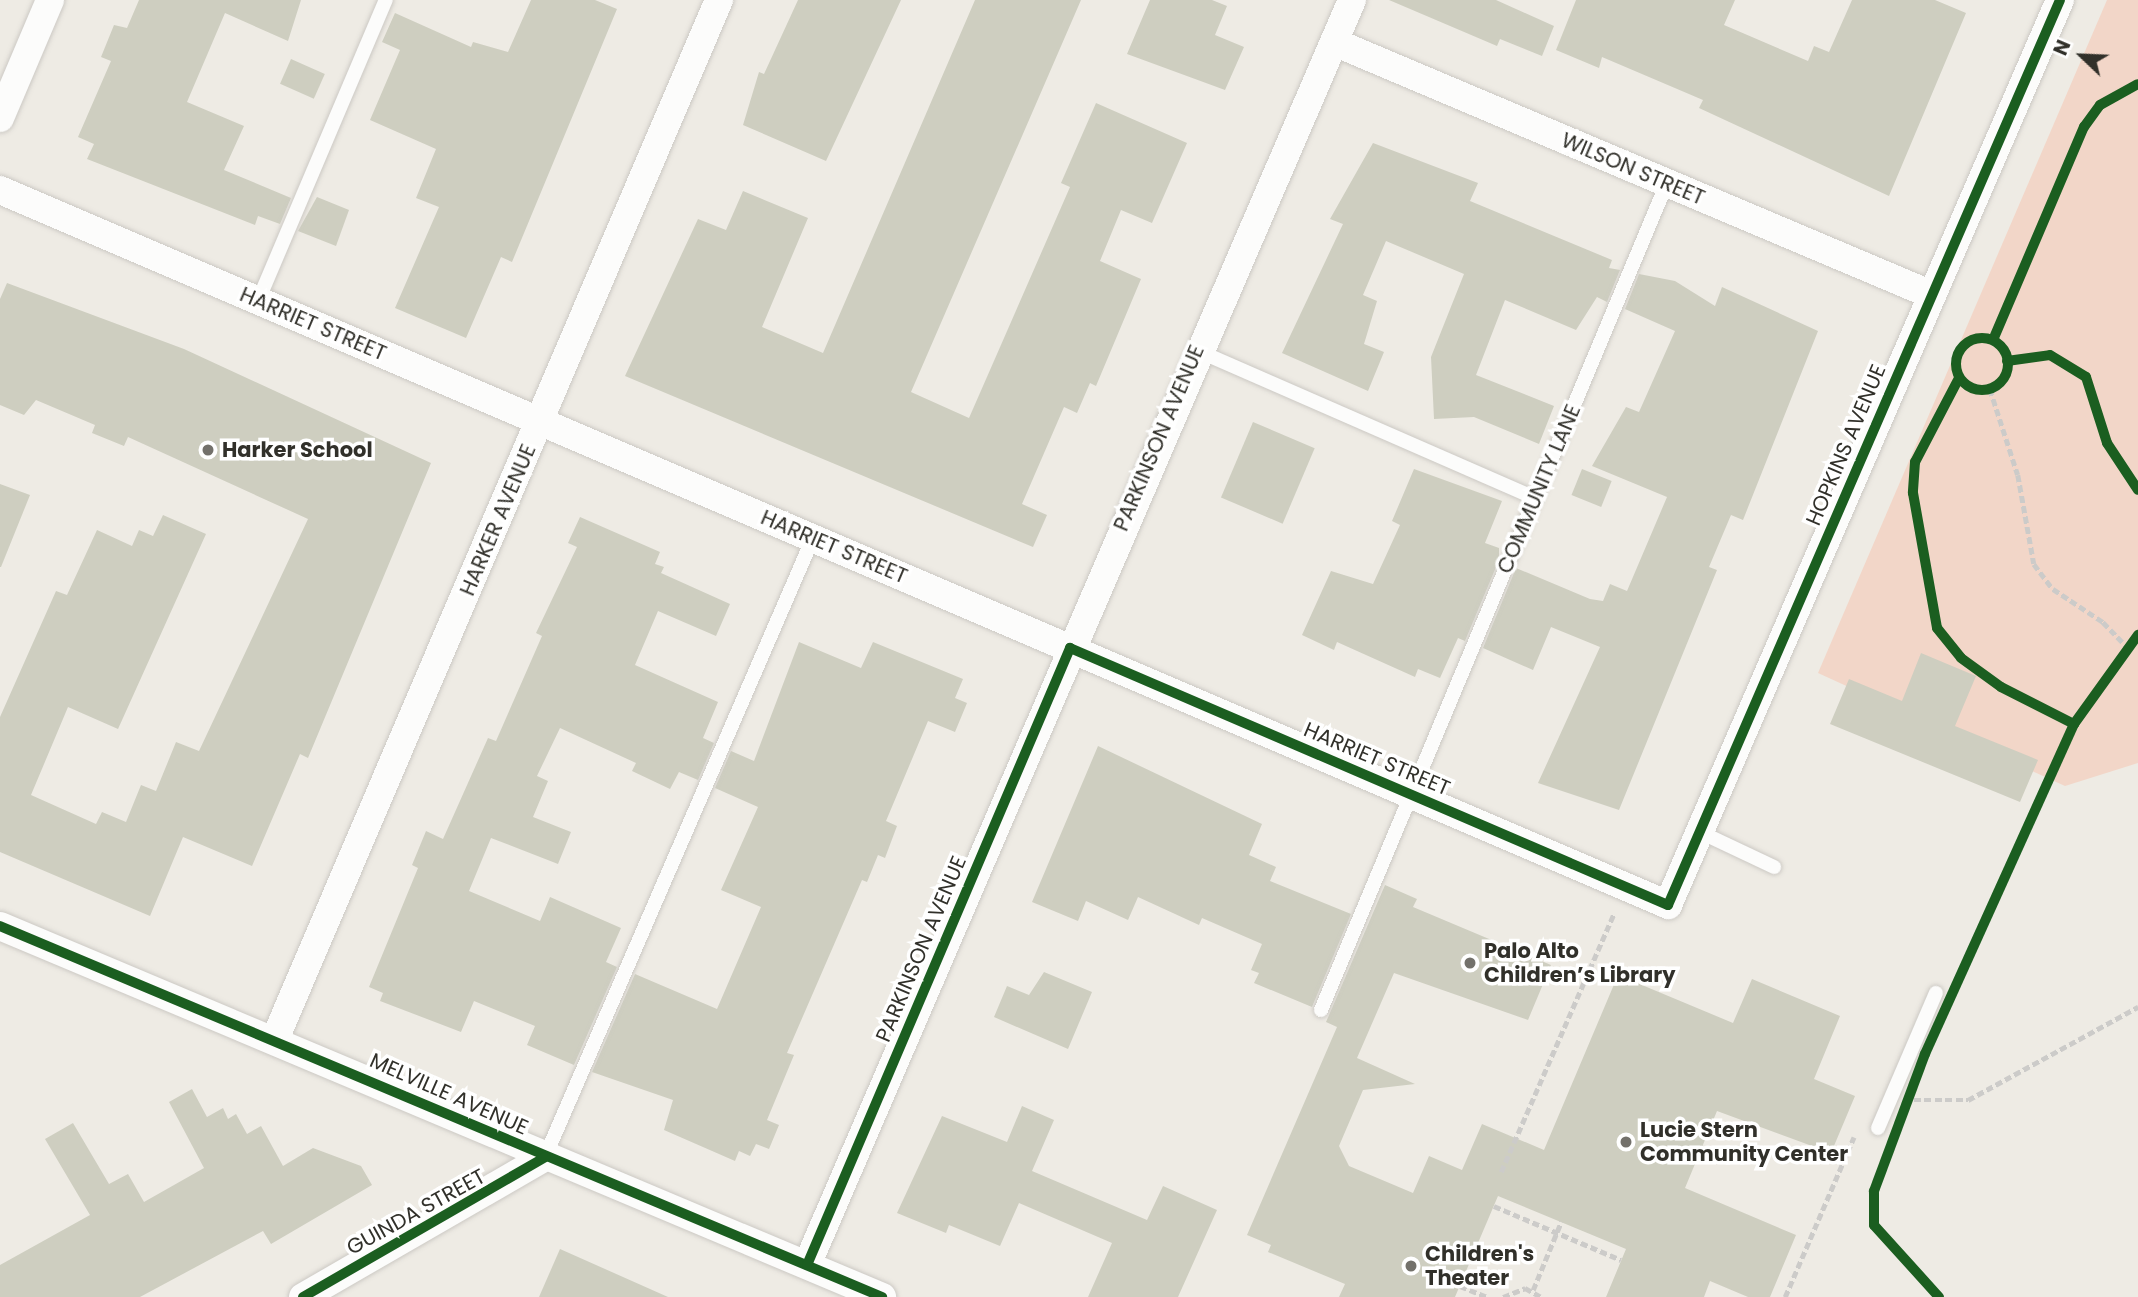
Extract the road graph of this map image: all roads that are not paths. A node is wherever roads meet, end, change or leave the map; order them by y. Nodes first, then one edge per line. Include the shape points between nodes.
1 (50, 0) edge
2 (386, 0) edge
3 (719, 0) edge
4 (1352, 0) edge
5 (2060, 0) edge
6 (1334, 42) junction
7 (0, 118) edge
8 (1667, 183) junction
9 (0, 190) edge
10 (1932, 295) junction
11 (258, 301) junction
12 (1196, 350) junction
13 (540, 422) junction
14 (1535, 498) junction
15 (813, 538) junction
16 (1070, 648) junction
17 (1412, 795) junction
18 (1700, 832) junction
19 (1774, 867) dead end
20 (1668, 905) joint
21 (0, 926) edge
22 (1936, 993) dead end
23 (1321, 1010) dead end
24 (275, 1039) junction
25 (1878, 1128) road end
26 (545, 1157) junction
27 (807, 1265) junction
28 (303, 1297) edge
29 (882, 1297) edge

1 - 7 street
2 - 11 lane
3 - 13 street, HARKER AVENUE
4 - 6 street, PARKINSON AVENUE
5 - 10 street, HOPKINS AVENUE
6 - 8 street, WILSON STREET
6 - 12 street, PARKINSON AVENUE
8 - 10 street, WILSON STREET
8 - 14 lane, COMMUNITY LANE
9 - 11 street, HARRIET STREET
10 - 18 street, HOPKINS AVENUE
11 - 13 street, HARRIET STREET
12 - 14 lane
12 - 16 street, PARKINSON AVENUE
13 - 15 street, HARRIET STREET
13 - 24 street, HARKER AVENUE
14 - 17 lane, COMMUNITY LANE
15 - 16 street, HARRIET STREET
15 - 26 lane
16 - 17 street, HARRIET STREET
16 - 27 street, PARKINSON AVENUE
17 - 20 street, HARRIET STREET
17 - 23 lane, COMMUNITY LANE
18 - 19 lane
18 - 20 street, HOPKINS AVENUE
21 - 24 street, MELVILLE AVENUE
22 - 25 lane
24 - 26 street, MELVILLE AVENUE
26 - 27 street, MELVILLE AVENUE
26 - 28 street, GUINDA STREET
27 - 29 street, MELVILLE AVENUE

